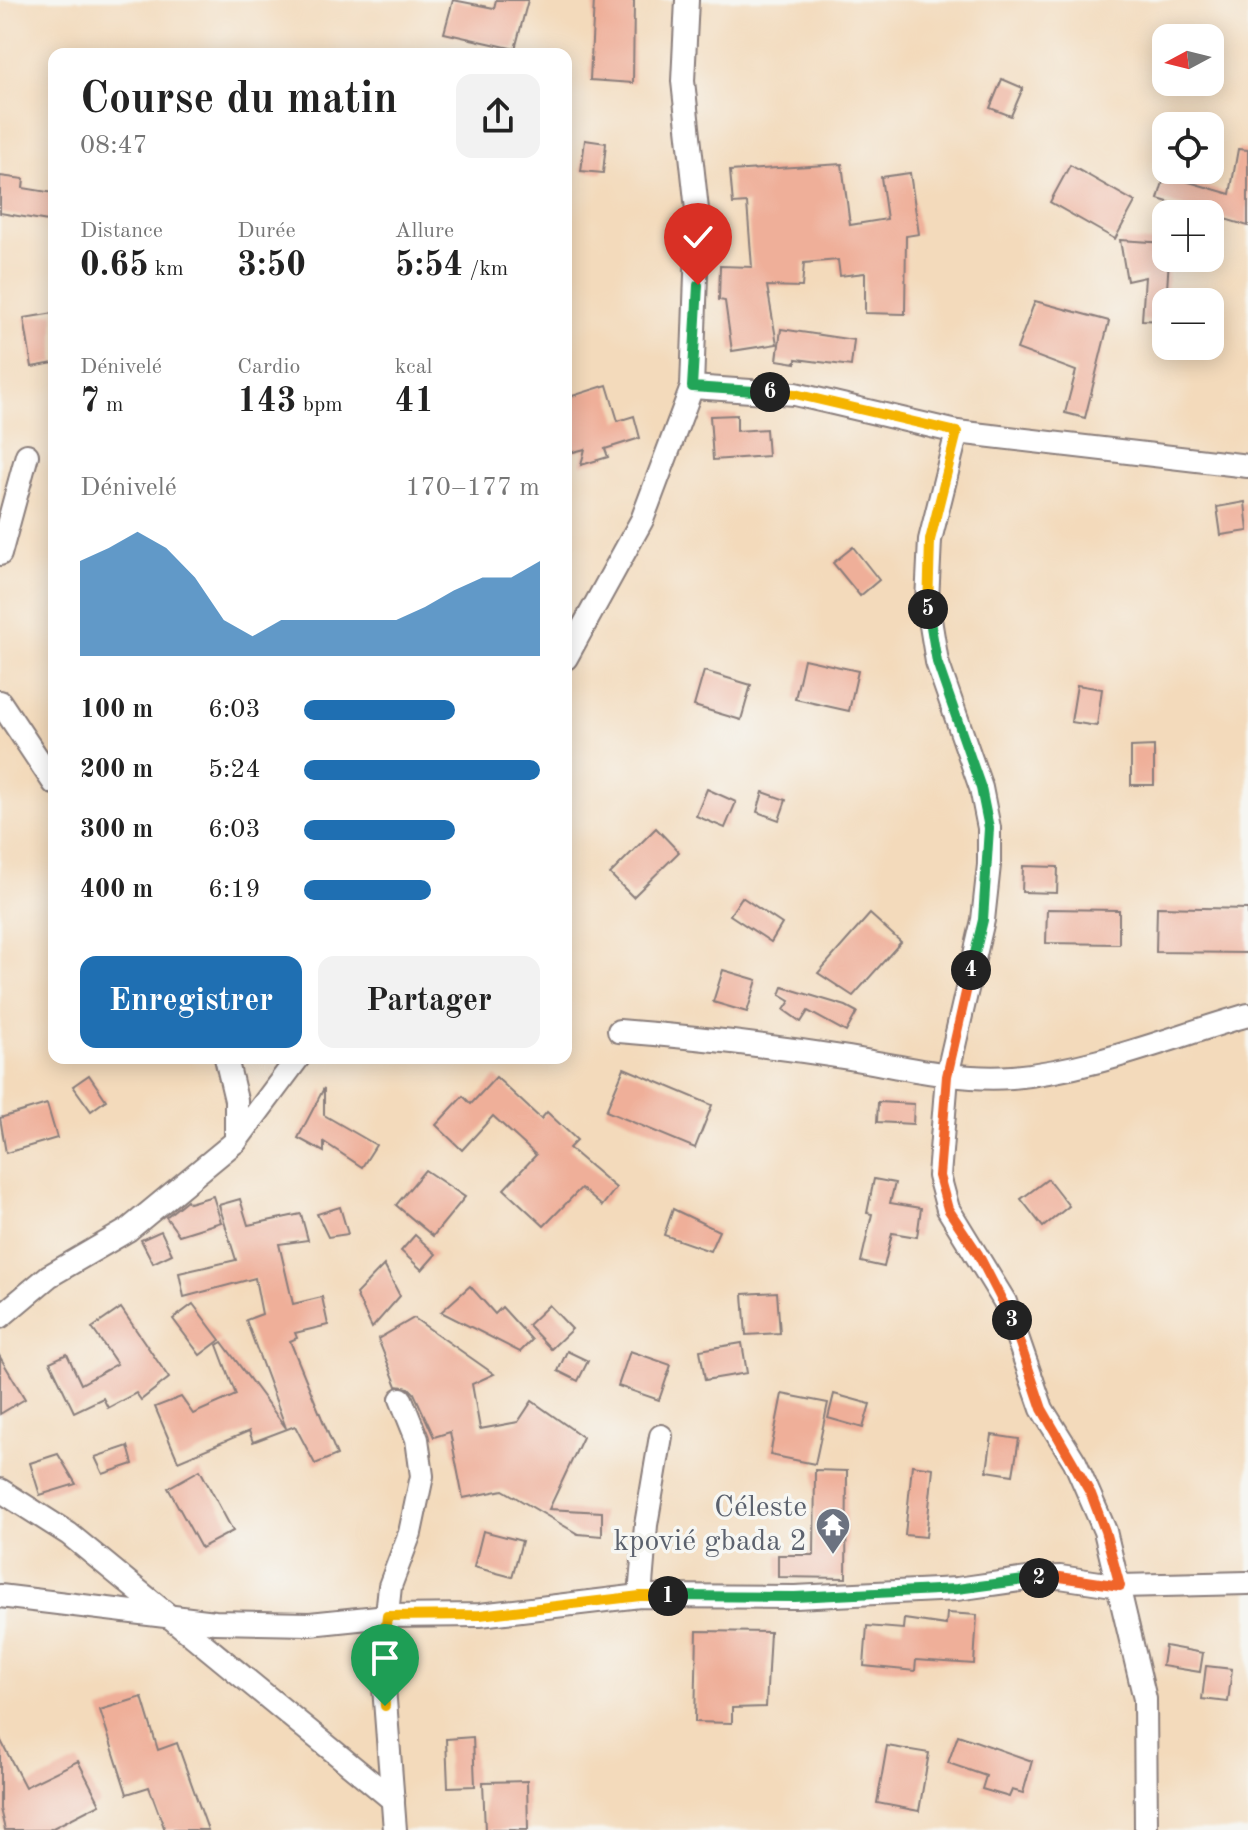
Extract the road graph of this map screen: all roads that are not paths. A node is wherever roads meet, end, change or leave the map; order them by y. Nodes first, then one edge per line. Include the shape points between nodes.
1 (687, 0) edge
2 (692, 387) junction
3 (957, 432) junction
4 (27, 455) dead end
5 (1248, 466) edge
6 (0, 554) edge
7 (572, 647) edge
8 (0, 702) edge
9 (48, 774) edge
10 (1248, 1015) edge
11 (619, 1031) dead end
12 (227, 1064) edge
13 (294, 1064) edge
14 (947, 1076) junction
15 (236, 1141) junction
16 (0, 1317) edge
17 (401, 1399) dead end
18 (661, 1436) dead end
19 (0, 1490) edge
20 (1248, 1583) edge
21 (1120, 1586) junction
22 (0, 1596) edge
23 (640, 1596) junction
24 (387, 1616) junction
25 (166, 1617) junction
26 (393, 1800) junction
27 (395, 1830) edge
28 (1146, 1830) edge

1 - 2 street via 683,81 698,219
2 - 3 street via 795,394
2 - 7 street via 642,520
3 - 5 street
3 - 14 street via 930,540 927,601 937,662 981,788 989,865 983,920
4 - 6 street
8 - 9 street
10 - 14 street via 1061,1070 1011,1077
11 - 14 street via 784,1048
12 - 15 street via 236,1100
13 - 15 street
14 - 21 street via 939,1176 948,1209 1005,1302 1042,1409 1075,1462 1101,1519
15 - 16 street via 128,1230 49,1276
17 - 24 street via 417,1439 422,1476 410,1533 390,1586
18 - 23 street
19 - 25 street via 69,1534
20 - 21 street
21 - 23 street via 1060,1577 957,1589 795,1597
21 - 28 street via 1145,1699
22 - 25 street
23 - 24 street via 495,1613
24 - 25 street via 310,1624
24 - 26 street via 382,1661
25 - 26 street
26 - 27 street

